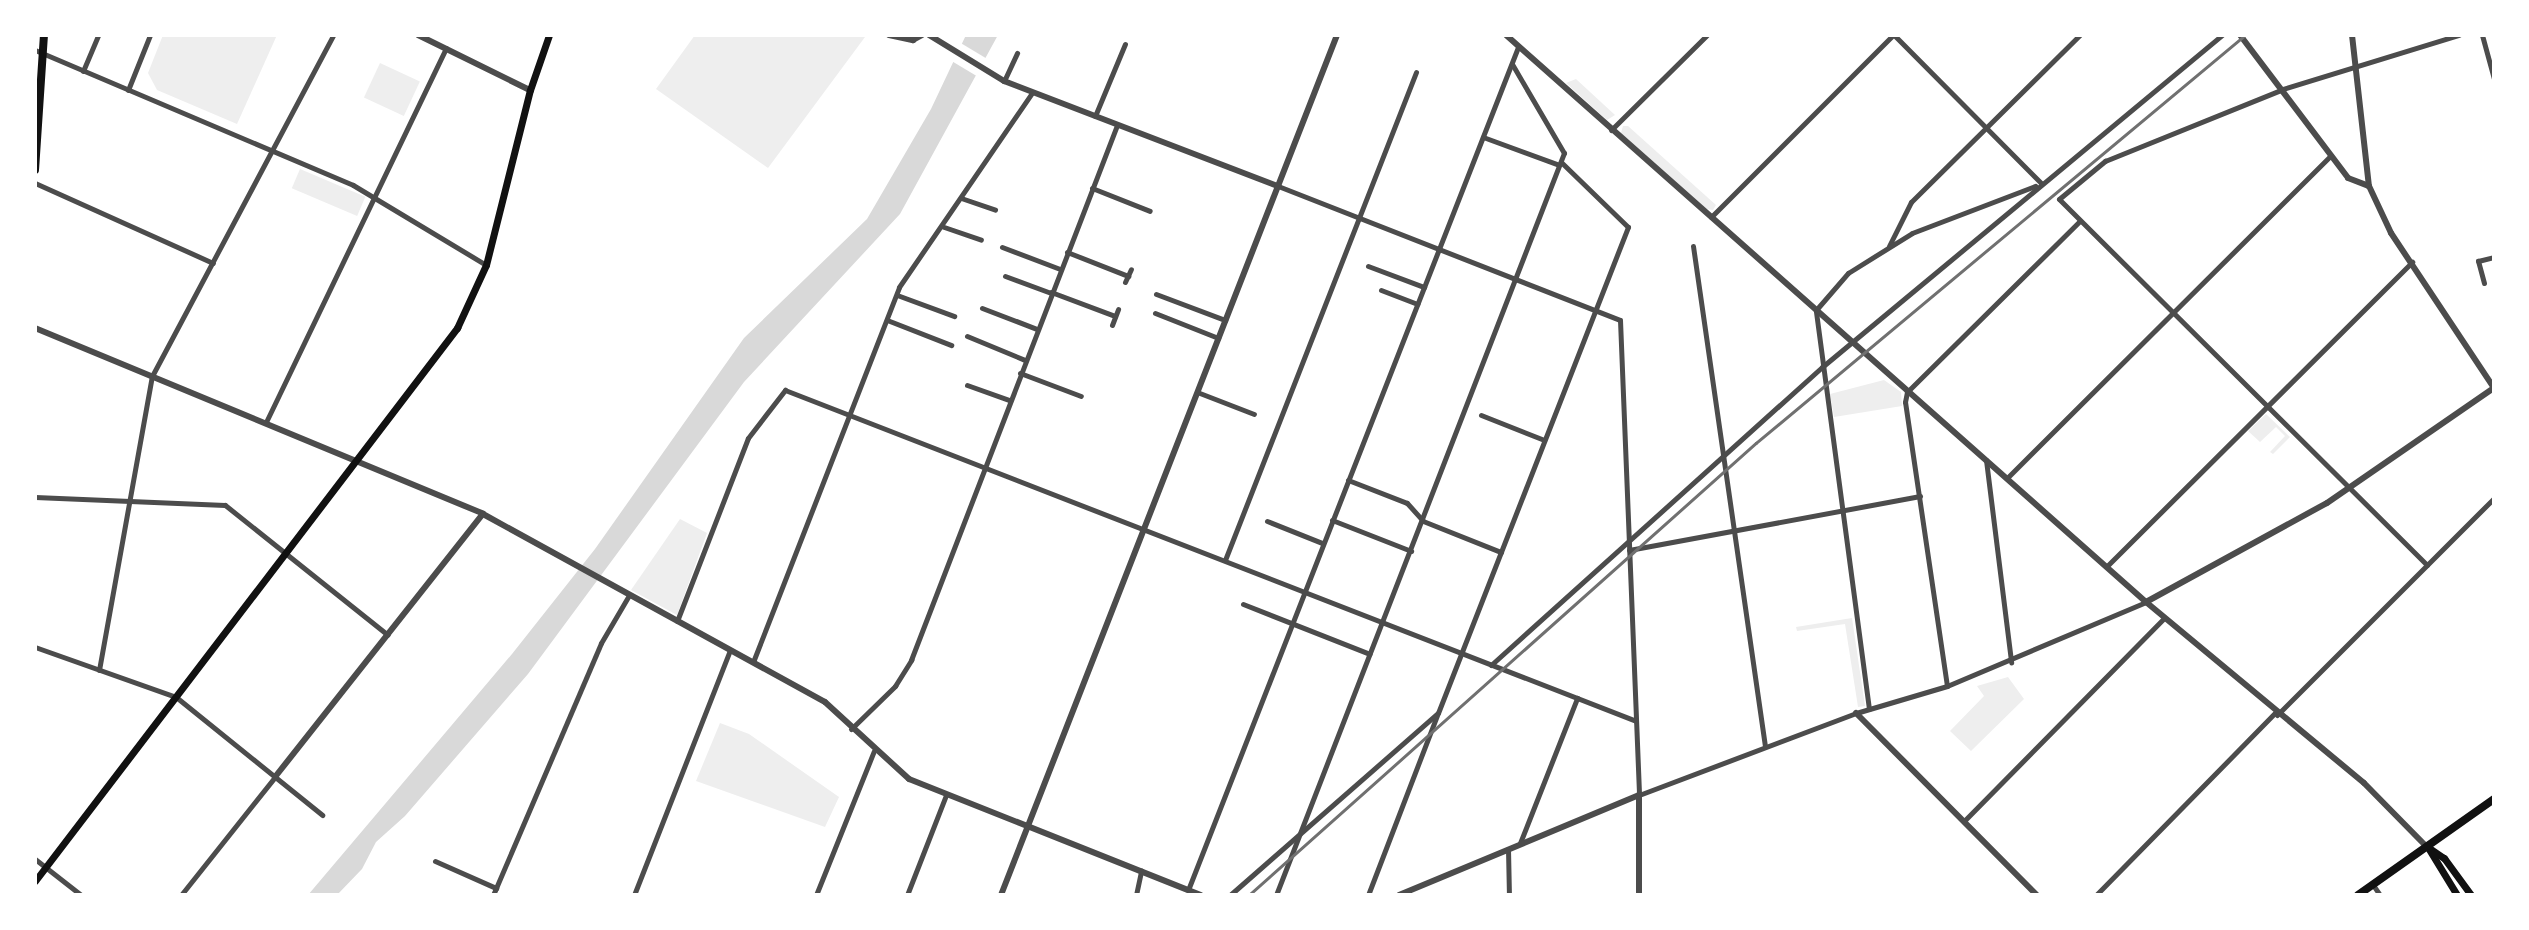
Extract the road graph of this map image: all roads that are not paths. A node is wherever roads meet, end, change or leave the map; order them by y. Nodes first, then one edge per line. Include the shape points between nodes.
1 (44, 35) edge
2 (97, 35) edge
3 (150, 35) edge
4 (333, 35) edge
5 (418, 35) edge
6 (549, 35) edge
7 (888, 35) edge
8 (922, 35) edge
9 (930, 35) edge
10 (1337, 35) edge
11 (1506, 35) edge
12 (1707, 35) edge
13 (1893, 35) edge
14 (2080, 35) edge
15 (2222, 35) edge
16 (2240, 35) edge
17 (2352, 35) edge
18 (2459, 35) edge
19 (2482, 35) edge
20 (1125, 44) dead end
21 (1518, 47) junction
22 (446, 48) junction
23 (39, 52) edge
24 (1017, 53) dead end
25 (1512, 64) junction
26 (2355, 65) junction
27 (83, 71) junction
28 (1416, 72) dead end
29 (2494, 79) edge
30 (1002, 80) junction
31 (2283, 89) junction
32 (128, 90) junction
33 (530, 90) junction
34 (1032, 93) junction
35 (1095, 116) junction
36 (1117, 125) junction
37 (1987, 128) junction
38 (1611, 130) junction
39 (1483, 137) junction
40 (272, 152) junction
41 (2331, 155) junction
42 (1560, 164) junction
43 (35, 170) edge
44 (35, 183) edge
45 (2041, 183) junction
46 (1278, 186) junction
47 (2369, 186) junction
48 (1092, 188) junction
49 (373, 195) junction
50 (961, 198) junction
51 (995, 210) dead end
52 (1150, 211) dead end
53 (1359, 216) junction
54 (1712, 217) junction
55 (2080, 221) junction
56 (944, 227) junction
57 (981, 240) dead end
58 (1693, 246) dead end
59 (1002, 247) dead end
60 (1888, 247) junction
61 (1440, 248) junction
62 (1067, 252) junction
63 (2494, 257) edge
64 (1378, 261) dead end
65 (2412, 262) junction
66 (213, 263) junction
67 (486, 265) junction
68 (1060, 269) junction
69 (1131, 269) dead end
70 (1006, 275) dead end
71 (1517, 278) junction
72 (2484, 283) dead end
73 (1424, 288) junction
74 (1381, 290) dead end
75 (1051, 293) junction
76 (1156, 294) dead end
77 (897, 295) junction
78 (1417, 304) junction
79 (982, 308) dead end
80 (1118, 309) dead end
81 (1596, 309) junction
82 (1816, 310) junction
83 (1155, 313) dead end
84 (2174, 313) junction
85 (954, 316) dead end
86 (1115, 316) junction
87 (887, 320) junction
88 (1225, 320) junction
89 (1112, 325) dead end
90 (35, 328) edge
91 (1037, 329) junction
92 (967, 336) dead end
93 (1218, 338) junction
94 (1854, 340) junction
95 (951, 345) dead end
96 (1025, 359) junction
97 (1822, 367) junction
98 (1020, 373) junction
99 (152, 376) junction
100 (967, 385) dead end
101 (2494, 388) edge
102 (1197, 392) junction
103 (1907, 392) junction
104 (1082, 396) dead end
105 (1009, 400) junction
106 (2267, 406) junction
107 (1254, 414) dead end
108 (850, 415) junction
109 (1481, 415) dead end
110 (266, 422) junction
111 (1544, 440) junction
112 (1724, 456) junction
113 (1986, 459) junction
114 (359, 461) junction
115 (983, 467) junction
116 (2007, 478) junction
117 (1348, 480) junction
118 (2349, 489) junction
119 (1920, 496) junction
120 (35, 497) edge
121 (2494, 498) edge
122 (131, 501) junction
123 (1841, 510) junction
124 (483, 514) junction
125 (1332, 520) junction
126 (1423, 521) junction
127 (1267, 522) dead end
128 (1275, 524) junction
129 (1143, 528) junction
130 (1733, 529) junction
131 (1272, 533) dead end
132 (1629, 538) junction
133 (1322, 543) junction
134 (1629, 550) junction
135 (1411, 551) junction
136 (1501, 552) junction
137 (286, 554) junction
138 (1224, 560) junction
139 (2427, 565) junction
140 (2107, 566) junction
141 (1303, 592) junction
142 (629, 595) junction
143 (2146, 602) junction
144 (1243, 604) dead end
145 (2164, 618) junction
146 (677, 621) junction
147 (1291, 623) junction
148 (1383, 623) junction
149 (389, 635) junction
150 (35, 647) edge
151 (730, 650) junction
152 (1461, 653) junction
153 (1370, 654) junction
154 (754, 662) junction
155 (2011, 662) junction
156 (1491, 665) junction
157 (99, 670) junction
158 (1947, 686) junction
159 (176, 697) junction
160 (1577, 698) junction
161 (1869, 709) junction
162 (1438, 713) junction
163 (1856, 713) junction
164 (2276, 714) junction
165 (1636, 721) junction
166 (851, 729) junction
167 (1765, 746) junction
168 (874, 751) junction
169 (275, 778) junction
170 (946, 795) junction
171 (1639, 795) junction
172 (2494, 799) edge
173 (322, 815) dead end
174 (1964, 821) junction
175 (1027, 827) junction
176 (1299, 837) junction
177 (1520, 844) junction
178 (2426, 846) junction
179 (1508, 849) junction
180 (35, 859) edge
181 (435, 861) dead end
182 (46, 868) junction
183 (1141, 871) junction
184 (35, 881) edge
185 (2373, 885) junction
186 (496, 888) junction
187 (1188, 890) junction
188 (82, 895) edge
189 (181, 895) edge
190 (493, 895) edge
191 (635, 895) edge
192 (816, 895) edge
193 (907, 895) edge
194 (1001, 895) edge
195 (1136, 895) edge
196 (1201, 895) edge
197 (1230, 895) edge
198 (1276, 895) edge
199 (1368, 895) edge
200 (1399, 895) edge
201 (1510, 895) edge
202 (1639, 895) edge
203 (2037, 895) edge
204 (2096, 895) edge
205 (2358, 895) edge
206 (2380, 895) edge
207 (2457, 895) edge
208 (2471, 895) edge

1 - 23 main road
2 - 27 street
3 - 32 street
4 - 40 street
5 - 22 street
6 - 33 main road
7 - 8 street via 912,40
9 - 30 street
10 - 46 street
11 - 21 street
12 - 38 street
13 - 37 street
13 - 54 street
14 - 37 street
15 - 45 street
16 - 31 street
17 - 26 street
18 - 26 street
19 - 29 street
20 - 35 street
21 - 25 street
21 - 38 street
22 - 33 street
22 - 49 street
23 - 27 street
23 - 43 main road
24 - 30 street
25 - 39 street
25 - 42 street via 1564,153
26 - 31 street
26 - 47 street
27 - 32 street
28 - 53 street
30 - 34 street
31 - 41 street
31 - 55 street via 2105,161 2059,199
32 - 40 street
33 - 67 main road
34 - 35 street
34 - 50 street
35 - 36 street
36 - 46 street
36 - 48 street
37 - 45 street
37 - 60 street via 1911,202
38 - 54 street
39 - 42 street
39 - 61 street
40 - 49 street
40 - 66 street
41 - 47 street via 2352,182
41 - 84 street
42 - 71 street
42 - 81 street via 1628,228
44 - 66 street
45 - 60 street via 1912,233
45 - 94 street
46 - 53 street
46 - 88 street
47 - 65 street via 2391,233
48 - 52 street
48 - 62 street
49 - 67 street
49 - 110 street
50 - 51 street
50 - 56 street
53 - 61 street
53 - 138 street
54 - 82 street
55 - 84 street
55 - 103 street
56 - 57 street
56 - 77 street
58 - 112 street
59 - 68 street
60 - 82 street via 1848,273
61 - 71 street
61 - 73 street
62 - 68 street
62 - 69 street via 1127,279
63 - 72 street via 2478,261
64 - 73 street via 1371,268
65 - 101 street
65 - 106 street
66 - 99 street
67 - 114 main road via 457,328
68 - 75 street
70 - 75 street
71 - 81 street
71 - 126 street
73 - 78 street
74 - 78 street
75 - 86 street
75 - 91 street
76 - 88 street
77 - 85 street
77 - 87 street
78 - 117 street
79 - 91 street
80 - 86 street
81 - 111 street
81 - 132 street via 1620,320
82 - 94 street
82 - 97 street
83 - 93 street
84 - 106 street
84 - 116 street
86 - 89 street
87 - 95 street
87 - 108 street
88 - 93 street
90 - 99 street
91 - 96 street
92 - 96 street
93 - 102 street
94 - 97 street
94 - 103 street
96 - 98 street
97 - 112 street
97 - 123 street
98 - 104 street
98 - 105 street
99 - 110 street
99 - 122 street
100 - 105 street
101 - 118 street
102 - 107 street via 1247,407
102 - 129 street
103 - 113 street
103 - 119 street
105 - 115 street
106 - 118 street
106 - 140 street
108 - 115 street
108 - 146 street via 785,390 748,438
108 - 154 street
109 - 111 street
110 - 114 street
111 - 136 street
112 - 130 street
112 - 132 street
113 - 116 street
113 - 155 street
114 - 124 street
114 - 137 main road
115 - 129 street
115 - 166 street via 911,660 895,686
116 - 140 street
117 - 125 street
117 - 126 street via 1407,503
118 - 139 street
118 - 143 street
119 - 123 street
119 - 158 street
120 - 122 street
121 - 139 street
122 - 137 street via 225,505
122 - 157 street
123 - 130 street
123 - 161 street
124 - 142 street
124 - 149 street
125 - 133 street
125 - 135 street
126 - 135 street
126 - 136 street
127 - 128 street
128 - 131 street
128 - 133 street
129 - 138 street
129 - 175 street
130 - 134 street
130 - 167 street
132 - 134 street
132 - 156 street
133 - 141 street
134 - 165 street
135 - 148 street
136 - 152 street
137 - 149 street
137 - 159 main road
138 - 141 street
139 - 164 street
140 - 143 street
141 - 147 street
141 - 148 street
142 - 146 street
142 - 186 street via 601,643
143 - 145 street
143 - 155 street
144 - 147 street
145 - 164 street
145 - 174 street
146 - 151 street
147 - 153 street
147 - 187 street
148 - 152 street
148 - 153 street
149 - 169 street
150 - 157 street
151 - 154 street
151 - 191 street
152 - 156 street
152 - 162 street
153 - 176 street
154 - 166 street via 825,702
155 - 158 street
156 - 160 street
157 - 159 street
158 - 161 street
159 - 169 street
159 - 182 main road
160 - 165 street
160 - 177 street
161 - 163 street
162 - 176 street
162 - 199 street
163 - 167 street
163 - 174 street
164 - 178 street via 2356,776
164 - 204 street
165 - 171 street
166 - 168 street
167 - 171 street
168 - 170 street via 909,779
168 - 192 street
169 - 173 street
169 - 189 street
170 - 175 street
170 - 193 street
171 - 177 street
171 - 202 street
172 - 178 main road
174 - 203 street
175 - 183 street
175 - 194 street
176 - 197 street
176 - 198 street
177 - 179 street
178 - 185 main road
178 - 207 main road
178 - 208 main road via 2444,858
179 - 200 street
179 - 201 street
180 - 182 street
181 - 186 street
182 - 184 main road
182 - 188 street
183 - 187 street
183 - 195 street
185 - 205 main road
185 - 206 street
186 - 190 street
187 - 196 street

